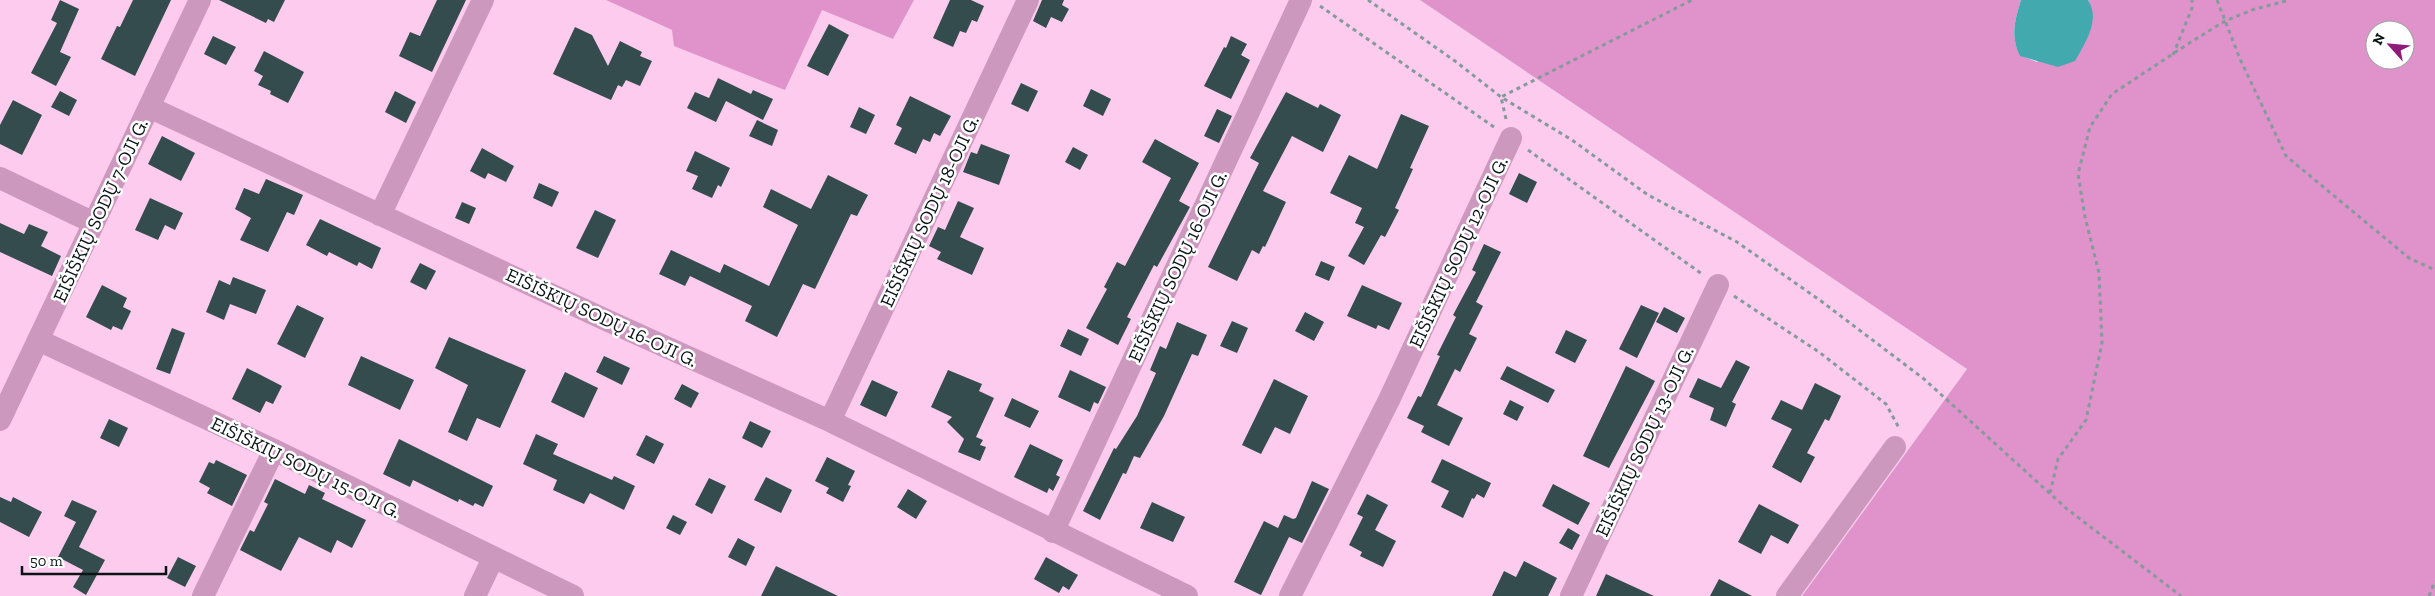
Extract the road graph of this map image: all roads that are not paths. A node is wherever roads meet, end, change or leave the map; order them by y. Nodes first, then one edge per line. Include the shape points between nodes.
1 (200, 0) edge
2 (483, 0) edge
3 (1028, 0) edge
4 (1310, 3) edge
5 (149, 107) junction
6 (1511, 138) road end
7 (0, 178) edge
8 (380, 215) junction
9 (94, 223) junction
10 (1718, 285) road end
11 (38, 340) junction
12 (0, 420) edge
13 (830, 421) junction
14 (1895, 447) road end
15 (274, 450) junction
16 (1053, 532) junction
17 (493, 558) junction
18 (203, 596) edge
19 (475, 596) edge
20 (573, 596) edge
21 (1186, 596) edge
22 (1290, 596) edge
23 (1570, 596) edge
24 (1787, 596) edge

1 - 5 street, EIŠIŠKIŲ SODŲ 7-OJI G.
2 - 8 street
3 - 13 street, EIŠIŠKIŲ SODŲ 18-OJI G.
4 - 16 street, EIŠIŠKIŲ SODŲ 16-OJI G.
5 - 8 street, EIŠIŠKIŲ SODŲ 16-OJI G.
5 - 9 street, EIŠIŠKIŲ SODŲ 7-OJI G.
6 - 22 street, EIŠIŠKIŲ SODŲ 12-OJI G. via 1389,400
7 - 9 street
8 - 13 street, EIŠIŠKIŲ SODŲ 16-OJI G.
9 - 11 street, EIŠIŠKIŲ SODŲ 7-OJI G.
10 - 23 street, EIŠIŠKIŲ SODŲ 13-OJI G.
11 - 12 street, EIŠIŠKIŲ SODŲ 7-OJI G.
11 - 15 street, EIŠIŠKIŲ SODŲ 15-OJI G.
13 - 16 street, EIŠIŠKIŲ SODŲ 16-OJI G.
14 - 24 street
15 - 17 street, EIŠIŠKIŲ SODŲ 15-OJI G.
15 - 18 street
16 - 21 street, EIŠIŠKIŲ SODŲ 16-OJI G.
17 - 19 street
17 - 20 street, EIŠIŠKIŲ SODŲ 15-OJI G.

